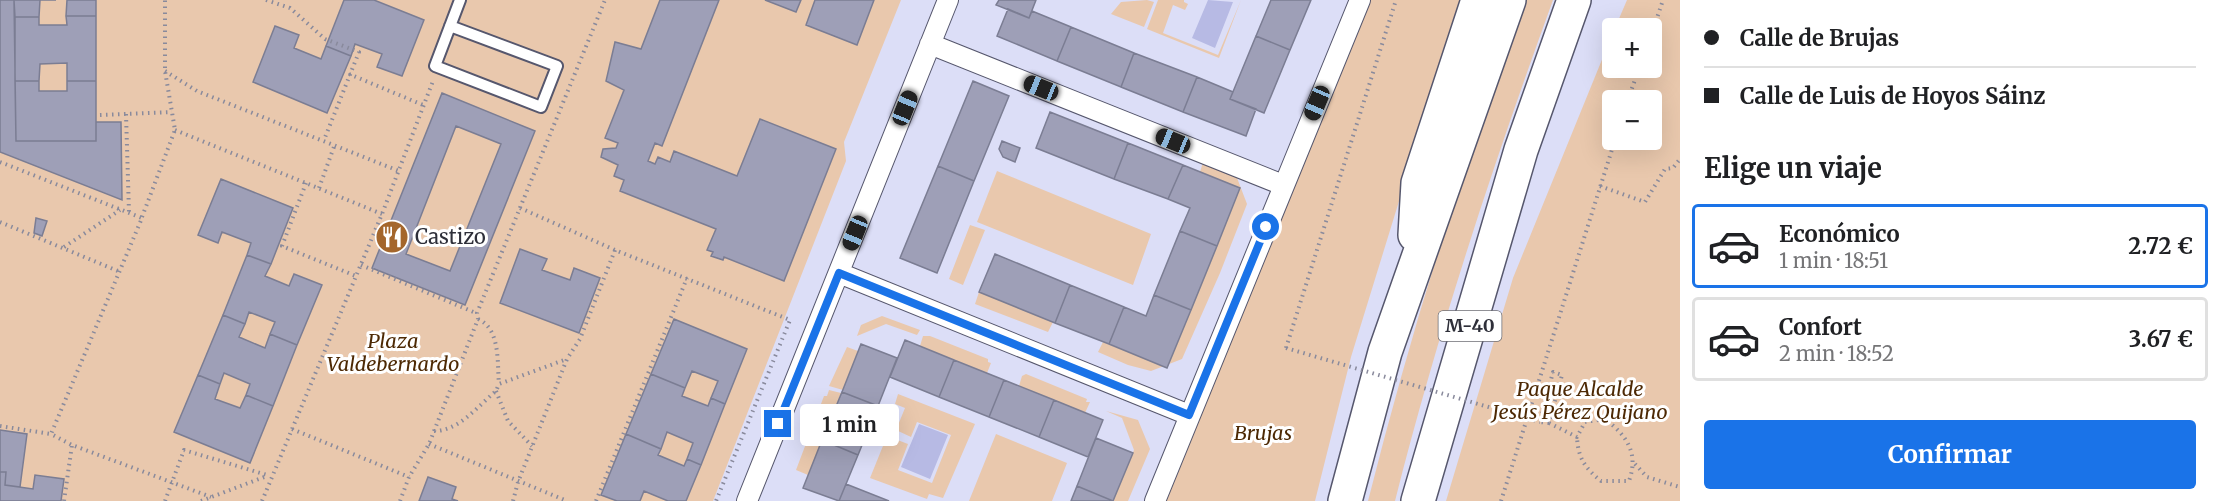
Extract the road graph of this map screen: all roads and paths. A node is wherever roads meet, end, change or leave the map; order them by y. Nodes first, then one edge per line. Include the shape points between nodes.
1 (165, 0) edge
2 (266, 0) edge
3 (460, 0) edge
4 (605, 0) edge
5 (948, 0) edge
6 (1360, 0) edge
7 (1396, 0) edge
8 (1478, 0) edge
9 (1509, 0) edge
10 (1663, 0) edge
11 (1572, 9) edge
12 (1657, 18) edge
13 (450, 26) junction
14 (930, 44) junction
15 (165, 71) junction
16 (349, 74) junction
17 (433, 81) dead end
18 (424, 105) junction
19 (172, 112) junction
20 (126, 114) junction
21 (100, 115) dead end
22 (176, 130) junction
23 (324, 140) junction
24 (335, 144) junction
25 (1612, 150) edge
26 (1680, 159) edge
27 (0, 162) edge
28 (399, 171) junction
29 (306, 183) junction
30 (1283, 185) junction
31 (1599, 186) junction
32 (319, 188) junction
33 (520, 208) junction
34 (120, 209) junction
35 (129, 212) junction
36 (382, 214) junction
37 (142, 218) junction
38 (0, 222) edge
39 (63, 248) junction
40 (615, 250) junction
41 (361, 265) junction
42 (118, 271) junction
43 (1413, 271) junction
44 (839, 273) junction
45 (356, 276) junction
46 (687, 278) junction
47 (477, 314) junction
48 (478, 319) junction
49 (567, 359) junction
50 (499, 384) junction
51 (496, 391) junction
52 (1189, 415) junction
53 (1540, 422) junction
54 (1549, 423) junction
55 (0, 426) edge
56 (292, 429) junction
57 (434, 431) junction
58 (51, 434) junction
59 (1577, 436) junction
60 (429, 444) junction
61 (72, 445) junction
62 (532, 446) junction
63 (1635, 464) junction
64 (273, 473) junction
65 (267, 476) junction
66 (409, 477) junction
67 (170, 482) junction
68 (518, 482) junction
69 (1680, 487) edge
70 (210, 497) junction
71 (64, 501) edge
72 (165, 501) edge
73 (201, 501) edge
74 (262, 501) edge
75 (400, 501) edge
76 (513, 501) edge
77 (567, 501) edge
78 (596, 501) edge
79 (716, 501) edge
80 (747, 501) edge
81 (1155, 501) edge
82 (1345, 501) edge
83 (1418, 501) edge
84 (1501, 501) edge

1 - 15 path
2 - 16 path via 290,8 325,39 358,52
3 - 13 lane
4 - 33 path
5 - 14 street
6 - 30 street
7 - 53 path, bridge via 1286,348
8 - 43 highway via 1418,183
9 - 43 highway
10 - 12 path
11 - 83 highway, M-40 via 1521,150
13 - 13 lane via 435,66 541,107 557,66
14 - 30 street
14 - 44 street
15 - 19 path
15 - 23 path via 198,91
16 - 18 path
16 - 23 path
17 - 18 path
18 - 28 path
19 - 20 path
19 - 22 path
20 - 21 path
20 - 35 path
22 - 29 path
22 - 37 path
23 - 24 path
24 - 28 path
24 - 32 path
25 - 31 path
26 - 31 path via 1673,168 1665,169 1645,201
27 - 34 path
28 - 36 path
29 - 32 path
29 - 45 path via 282,246
30 - 52 street
31 - 84 path
32 - 36 path
33 - 40 path
33 - 47 path
34 - 35 path
34 - 39 path
35 - 37 path
36 - 41 path
37 - 42 path
38 - 39 path
39 - 42 path
40 - 46 path
40 - 49 path via 580,339
41 - 45 path
41 - 47 path
42 - 58 path
43 - 82 highway via 1385,352
44 - 52 street
44 - 80 street
45 - 56 path
46 - 78 path
46 - 79 path via 790,320
47 - 48 path
48 - 50 path via 484,322 498,350
48 - 57 path
49 - 50 path
49 - 62 path
50 - 51 path
51 - 57 path via 456,424
51 - 62 path via 508,421
52 - 81 street
53 - 54 path
53 - 54 path via 1553,372 1562,375
54 - 59 path
55 - 58 path
56 - 64 path
56 - 66 path
57 - 60 path
58 - 61 path
59 - 63 path via 1585,422 1605,419 1619,429
59 - 63 path via 1585,468 1601,481 1629,481
60 - 66 path
60 - 68 path
61 - 67 path
61 - 71 path
62 - 68 path
63 - 69 path via 1647,477
64 - 65 path
64 - 74 path
65 - 67 path via 184,450
65 - 70 path
66 - 75 path
67 - 70 path
67 - 72 path
68 - 76 path
68 - 77 path
70 - 73 path

